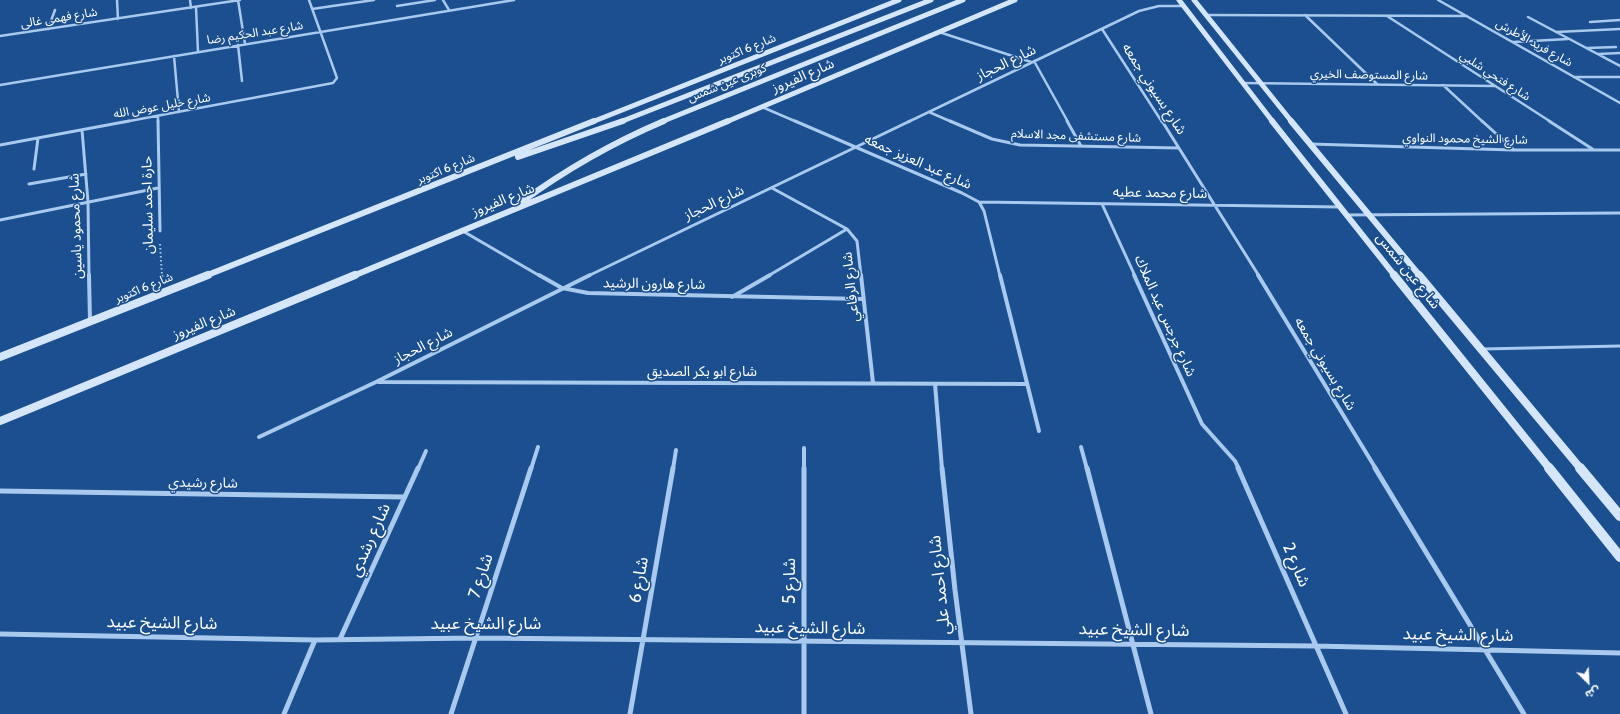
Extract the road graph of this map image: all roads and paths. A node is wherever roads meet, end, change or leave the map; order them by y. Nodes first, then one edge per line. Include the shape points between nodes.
1 (117, 0) edge
2 (190, 0) edge
3 (239, 0) edge
4 (309, 0) edge
5 (374, 0) edge
6 (434, 0) edge
7 (443, 0) edge
8 (514, 0) edge
9 (899, 0) edge
10 (930, 0) edge
11 (963, 0) edge
12 (1015, 0) edge
13 (1194, 0) edge
14 (1438, 0) edge
15 (1181, 3) edge
16 (396, 6) dead end
17 (196, 7) junction
18 (191, 8) junction
19 (312, 9) junction
20 (55, 10) dead end
21 (449, 10) junction
22 (1205, 15) junction
23 (1305, 15) junction
24 (1387, 16) junction
25 (1468, 16) junction
26 (1528, 17) dead end
27 (118, 18) junction
28 (1620, 20) edge
29 (1590, 22) dead end
30 (48, 29) junction
31 (1102, 29) junction
32 (1620, 29) edge
33 (320, 31) junction
34 (939, 32) junction
35 (1556, 32) junction
36 (0, 36) edge
37 (1568, 39) junction
38 (1512, 42) junction
39 (245, 44) junction
40 (238, 45) junction
41 (1616, 47) dead end
42 (1587, 48) junction
43 (198, 52) junction
44 (1620, 53) edge
45 (1597, 54) junction
46 (174, 56) junction
47 (1033, 62) junction
48 (1620, 65) edge
49 (1574, 77) junction
50 (1620, 77) edge
51 (242, 81) dead end
52 (1243, 83) junction
53 (1259, 83) junction
54 (1378, 84) junction
55 (0, 85) edge
56 (1443, 85) junction
57 (1494, 86) junction
58 (1620, 103) edge
59 (762, 106) junction
60 (179, 112) junction
61 (929, 112) junction
62 (158, 116) junction
63 (82, 130) junction
64 (38, 138) junction
65 (1310, 144) junction
66 (0, 145) edge
67 (1081, 146) junction
68 (857, 147) junction
69 (1180, 148) junction
70 (1513, 150) junction
71 (1595, 150) junction
72 (1620, 150) edge
73 (34, 169) dead end
74 (464, 173) junction
75 (86, 174) junction
76 (29, 184) dead end
77 (158, 188) junction
78 (772, 188) junction
79 (88, 202) junction
80 (979, 202) junction
81 (1102, 204) junction
82 (1216, 205) junction
83 (1340, 207) junction
84 (511, 209) junction
85 (1620, 212) edge
86 (1346, 215) junction
87 (1368, 216) junction
88 (0, 220) edge
89 (847, 229) junction
90 (461, 230) junction
91 (160, 231) joint
92 (562, 288) junction
93 (162, 293) junction
94 (732, 297) junction
95 (862, 299) junction
96 (90, 322) junction
97 (1620, 346) edge
98 (1481, 349) junction
99 (0, 357) edge
100 (376, 382) junction
101 (873, 383) junction
102 (935, 384) junction
103 (1028, 384) junction
104 (0, 420) edge
105 (1039, 431) dead end
106 (1210, 434) joint
107 (259, 437) dead end
108 (538, 447) dead end
109 (1081, 447) dead end
110 (804, 448) dead end
111 (676, 450) dead end
112 (426, 451) dead end
113 (0, 491) edge
114 (405, 497) junction
115 (1620, 516) edge
116 (1620, 557) edge
117 (0, 634) edge
118 (476, 638) junction
119 (340, 639) junction
120 (315, 640) junction
121 (643, 640) junction
122 (804, 642) junction
123 (961, 643) junction
124 (1133, 644) junction
125 (1315, 646) junction
126 (1486, 649) junction
127 (1620, 653) edge
128 (284, 714) edge
129 (451, 714) edge
130 (630, 714) edge
131 (804, 714) edge
132 (971, 714) edge
133 (1152, 714) edge
134 (1346, 714) edge
135 (1524, 714) edge

1 - 27 street
2 - 18 street
3 - 17 street, شارع فهمى غالى
3 - 39 street
4 - 19 street
5 - 19 street
6 - 16 street
7 - 21 street
8 - 21 street, شارع عبد الحكيم رضا
9 - 74 main road, شارع 6 اكتوبر
10 - 74 main road, كوبرى عين شمس via 566,142
11 - 84 main road, كوبرى عين شمس via 652,126 575,163
12 - 34 main road, شارع الفيروز
13 - 22 main road, شارع عين شمس
14 - 25 street, شارع فريد الأطرش
15 - 31 street, شارع الحجاز via 1146,8
15 - 52 main road, شارع عين شمس
17 - 18 street, شارع فهمى غالى
17 - 43 street
18 - 27 street, شارع فهمى غالى
19 - 33 street
20 - 30 street
21 - 33 street, شارع عبد الحكيم رضا
22 - 23 street
22 - 53 main road, شارع عين شمس
23 - 24 street
23 - 54 street
24 - 25 street
24 - 57 street, شارع فتحي شلبي
25 - 38 street, شارع فريد الأطرش
26 - 35 street
27 - 30 street, شارع فهمى غالى
28 - 29 street
30 - 36 street, شارع فهمى غالى
31 - 47 street, شارع الحجاز
31 - 69 street, شارع بسيوني جمعه
32 - 35 street
33 - 39 street, شارع عبد الحكيم رضا
33 - 60 street, شارع خليل عوض الله via 337,78 333,83
34 - 47 street
34 - 59 main road, شارع الفيروز
35 - 37 street
37 - 38 street
37 - 42 street
38 - 49 street, شارع فريد الأطرش
39 - 40 street, شارع عبد الحكيم رضا
40 - 43 street, شارع عبد الحكيم رضا
40 - 51 street
41 - 42 street
42 - 45 street
43 - 46 street, شارع عبد الحكيم رضا
44 - 45 street
45 - 48 street
46 - 55 street, شارع عبد الحكيم رضا
46 - 60 street
47 - 61 street, شارع الحجاز
47 - 67 street
49 - 50 street
49 - 58 street, شارع فريد الأطرش
52 - 53 street, شارع المستوصف الخيري
52 - 83 main road, شارع عين شمس
53 - 54 street, شارع المستوصف الخيري
53 - 65 main road, شارع عين شمس
54 - 56 street, شارع المستوصف الخيري
56 - 57 street, شارع المستوصف الخيري
56 - 70 street
57 - 71 street, شارع فتحي شلبي
59 - 68 street, شارع عبد العزيز جمعه
59 - 84 main road, شارع الفيروز
60 - 62 street, شارع خليل عوض الله
61 - 67 street, شارع مستشفى مجد الاسلام via 992,139 1020,145
61 - 68 street, شارع الحجاز
62 - 63 street, شارع خليل عوض الله
62 - 77 street, حارة احمد سليمان
63 - 64 street, شارع خليل عوض الله
63 - 75 street, شارع محمود ياسين
64 - 66 street, شارع خليل عوض الله
64 - 73 street
65 - 70 street, شارع الشيخ محمود النواوي
65 - 87 main road, شارع عين شمس
67 - 69 street, شارع مستشفى مجد الاسلام
68 - 78 street, شارع الحجاز
68 - 80 street, شارع عبد العزيز جمعه
69 - 82 street, شارع بسيوني جمعه
70 - 71 street, شارع الشيخ محمود النواوي
71 - 72 street, شارع الشيخ محمود النواوي
74 - 93 main road, شارع 6 اكتوبر
75 - 76 street
75 - 79 street, شارع محمود ياسين
77 - 79 street
77 - 91 street, حارة احمد سليمان
78 - 89 street, شارع الرفاعي
78 - 92 street, شارع الحجاز
79 - 88 street
79 - 96 street, شارع محمود ياسين
80 - 81 street, شارع محمد عطيه
80 - 103 street, شارع عبد العزيز جمعه
81 - 82 street, شارع محمد عطيه
81 - 106 street, شارع جرجس عبد الملاك via 1195,411
82 - 83 street, شارع محمد عطيه
82 - 126 street, شارع بسيوني جمعه
83 - 86 main road, شارع عين شمس
84 - 90 main road, شارع الفيروز
85 - 87 street
86 - 87 street
86 - 116 main road, شارع عين شمس
87 - 98 main road, شارع عين شمس
89 - 94 street
89 - 95 street, شارع الرفاعي via 857,241
90 - 92 street, شارع هارون الرشيد
90 - 104 main road, شارع الفيروز
91 - 93 path, حارة احمد سليمان
92 - 94 street, شارع هارون الرشيد via 610,295
92 - 100 street, شارع الحجاز
93 - 96 main road, شارع 6 اكتوبر
94 - 95 street, شارع هارون الرشيد
95 - 101 street, شارع الرفاعي
96 - 99 main road, شارع 6 اكتوبر
97 - 98 lane
98 - 115 main road, شارع عين شمس
100 - 101 street, شارع ابو بكر الصديق
100 - 107 street, شارع الحجاز
101 - 102 street, شارع ابو بكر الصديق
102 - 103 street, شارع ابو بكر الصديق
102 - 123 street, شارع احمد علي
103 - 105 street, شارع عبد العزيز جمعه
106 - 125 street, شارع 2 via 1235,461
108 - 118 street, شارع 7
109 - 124 street
110 - 122 street, شارع 5
111 - 121 street, شارع 6
112 - 114 street, شارع رشدي
113 - 114 street, شارع رشيدي
114 - 119 street, شارع رشدي
117 - 120 street, شارع الشيخ عبيد
118 - 119 street, شارع الشيخ عبيد
118 - 121 street, شارع الشيخ عبيد
118 - 129 street, شارع 7
119 - 120 street, شارع الشيخ عبيد
120 - 128 street
121 - 122 street, شارع الشيخ عبيد
121 - 130 street, شارع 6
122 - 123 street, شارع الشيخ عبيد
122 - 131 street, شارع 5
123 - 124 street, شارع الشيخ عبيد
123 - 132 street, شارع احمد علي
124 - 125 street, شارع الشيخ عبيد
124 - 133 street
125 - 126 street, شارع الشيخ عبيد
125 - 134 street, شارع 2
126 - 127 street, شارع الشيخ عبيد
126 - 135 street, شارع بسيوني جمعه

